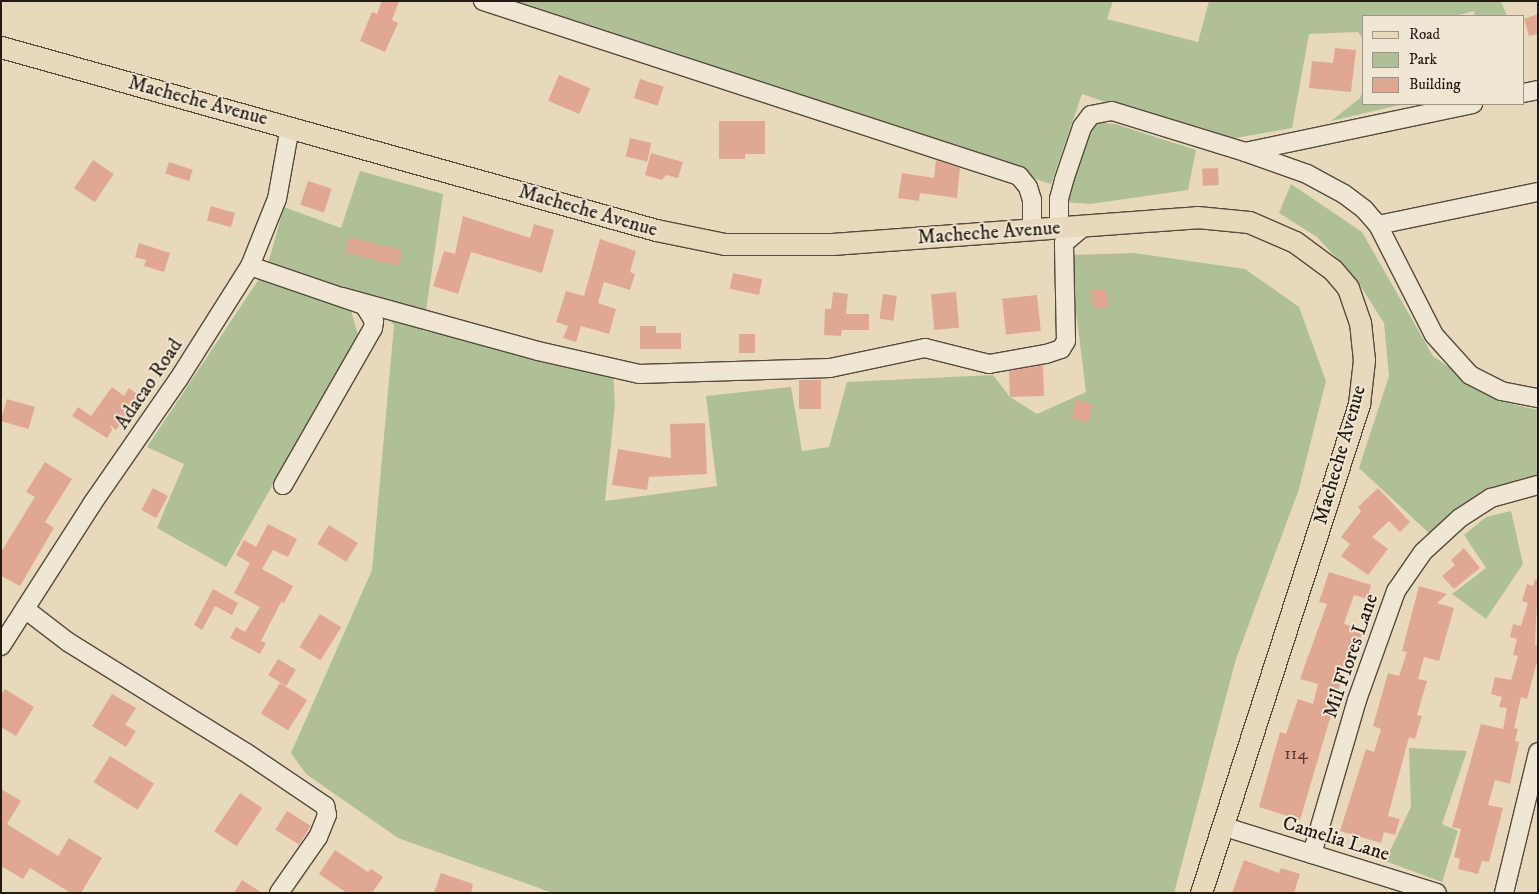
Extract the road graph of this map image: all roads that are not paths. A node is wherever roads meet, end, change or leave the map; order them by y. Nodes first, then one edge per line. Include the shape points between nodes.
1 (483, 1) edge
2 (1, 47) edge
3 (1538, 90) edge
4 (1524, 93) edge
5 (1467, 105) edge
6 (290, 127) junction
7 (1244, 152) junction
8 (1538, 192) edge
9 (1378, 225) junction
10 (1084, 226) junction
11 (1059, 228) junction
12 (1032, 230) junction
13 (250, 266) junction
14 (342, 296) junction
15 (1538, 398) edge
16 (283, 485) dead end
17 (1538, 485) edge
18 (25, 609) junction
19 (1, 646) edge
20 (1538, 752) edge
21 (1222, 826) junction
22 (1312, 854) junction
23 (279, 893) edge
24 (1201, 893) edge
25 (1437, 893) edge
26 (1504, 893) edge

1 - 12 street via 1019,176 1028,187 1032,200
2 - 6 main road, Macheche Avenue
3 - 4 street
5 - 7 street
6 - 12 main road, Macheche Avenue via 656,230 725,244 793,246
6 - 13 street, Adacao Road via 277,199
7 - 9 street via 1307,174 1344,194
7 - 11 street via 1112,111 1090,115 1082,126 1064,180 1059,199
8 - 9 street
9 - 15 street via 1434,335 1470,375 1500,391
10 - 11 main road, Macheche Avenue
10 - 14 street via 1064,243 1066,341 1061,349 989,364 925,348 830,368 639,374 538,351
10 - 21 main road, Macheche Avenue via 1197,217 1249,222 1295,242 1333,270 1348,288 1360,322 1364,360 1359,404
11 - 12 main road, Macheche Avenue
13 - 14 street
13 - 18 street, Adacao Road
14 - 16 street via 369,309 373,328
17 - 22 street, Mil Flores Lane via 1491,498 1460,518 1423,552 1396,590 1357,700
18 - 19 street, Adacao Road
18 - 23 street via 68,642 239,748 325,806 327,815 318,837
20 - 26 street
21 - 22 street, Camelia Lane
21 - 24 main road, Macheche Avenue
22 - 25 street, Camelia Lane

